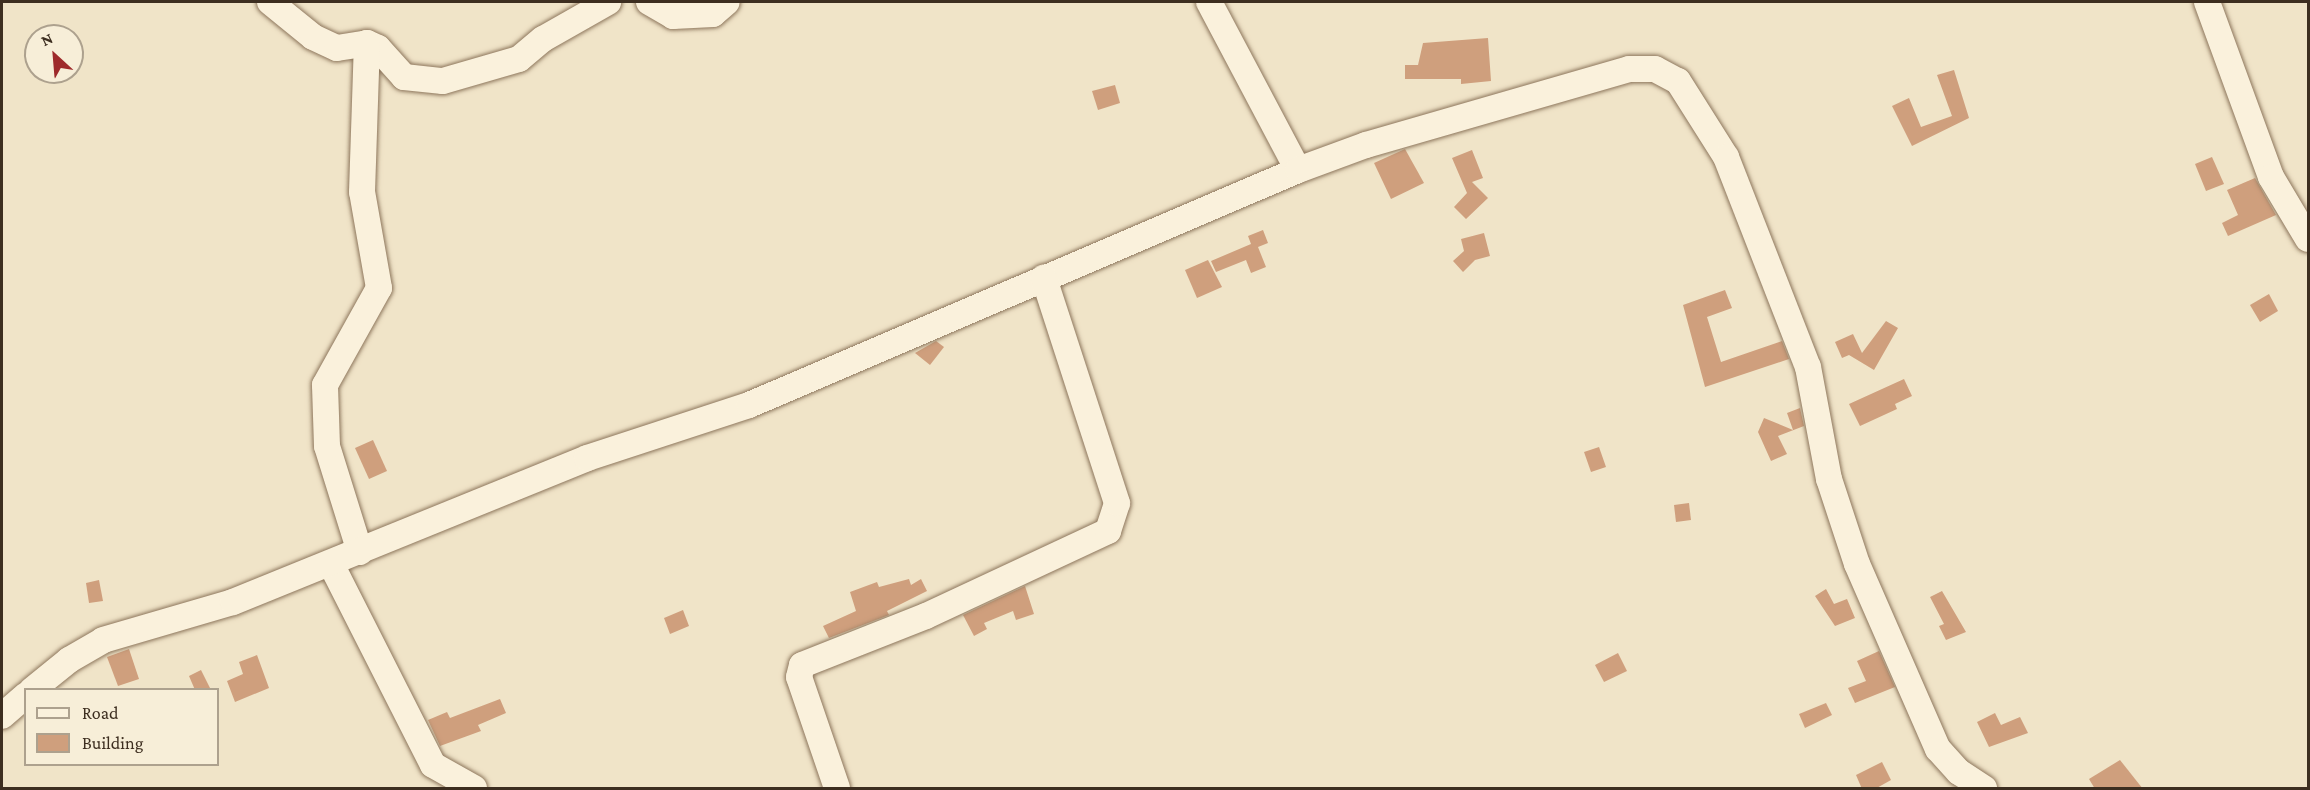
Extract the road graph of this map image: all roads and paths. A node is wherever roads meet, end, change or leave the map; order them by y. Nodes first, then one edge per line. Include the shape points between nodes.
1 (270, 2) edge
2 (608, 2) edge
3 (649, 2) edge
4 (727, 2) edge
5 (1209, 2) edge
6 (2207, 2) edge
7 (367, 43) junction
8 (1298, 170) junction
9 (2308, 239) edge
10 (1044, 278) junction
11 (360, 552) junction
12 (332, 564) junction
13 (34, 688) edge
14 (24, 697) edge
15 (2, 716) edge
16 (474, 789) edge
17 (837, 789) edge
18 (1984, 789) edge

1 - 7 street via 313,37 337,48
2 - 7 street via 543,39 519,59 443,81 404,77 378,48
3 - 4 street via 673,16 713,14
5 - 8 street
6 - 9 street via 2271,177
7 - 11 street via 362,192 379,288 325,385 327,446
8 - 10 street
8 - 18 street via 1366,145 1629,69 1655,69 1677,81 1726,157 1808,368 1828,479 1862,575 1938,749 1959,772
10 - 11 street via 749,405 587,458
10 - 17 street via 1118,503 1108,531 926,616 802,665 799,678
11 - 12 street
12 - 13 street via 233,602 103,640 69,660
12 - 16 street via 433,765
14 - 15 street

